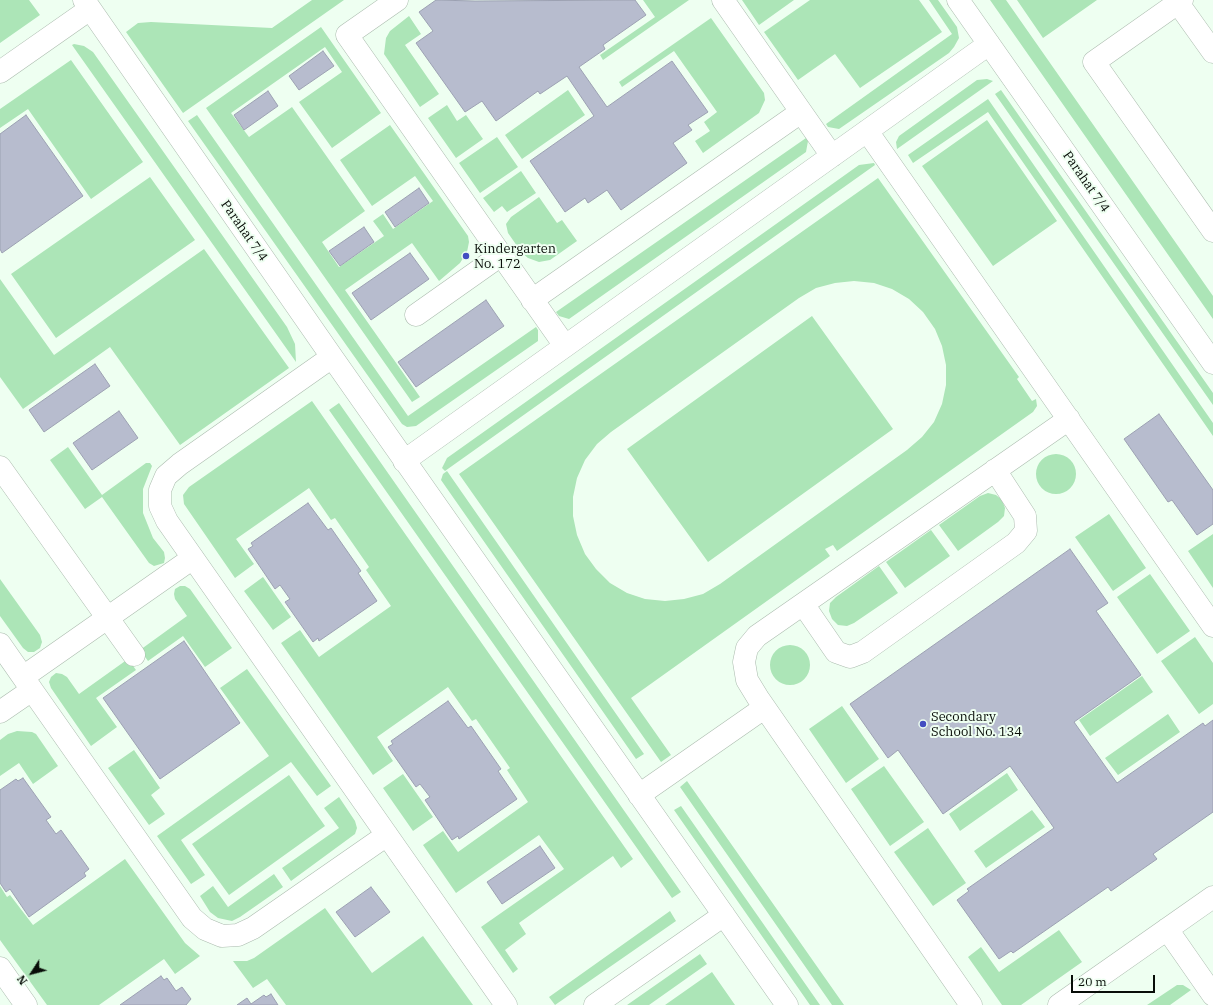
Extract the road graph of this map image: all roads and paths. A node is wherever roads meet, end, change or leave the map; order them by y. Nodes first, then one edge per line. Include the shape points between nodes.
1 (397, 0) edge
2 (723, 0) edge
3 (958, 0) edge
4 (1180, 1) edge
5 (87, 4) edge
6 (989, 44) junction
7 (1213, 52) edge
8 (0, 72) edge
9 (801, 112) junction
10 (867, 131) junction
11 (832, 156) junction
12 (1213, 231) edge
13 (501, 255) junction
14 (532, 300) junction
15 (416, 315) dead end
16 (565, 346) junction
17 (332, 357) junction
18 (1213, 363) edge
19 (1069, 418) junction
20 (404, 461) junction
21 (0, 467) edge
22 (995, 470) junction
23 (193, 558) junction
24 (803, 604) junction
25 (108, 618) junction
26 (1213, 626) edge
27 (0, 644) edge
28 (134, 654) dead end
29 (28, 683) junction
30 (764, 708) junction
31 (0, 712) edge
32 (639, 795) junction
33 (387, 835) junction
34 (1213, 896) edge
35 (724, 915) junction
36 (1167, 929) junction
37 (0, 968) edge
38 (1213, 994) edge
39 (26, 1005) edge
40 (506, 1005) edge
41 (595, 1005) edge
42 (787, 1005) edge
43 (972, 1005) edge
44 (1059, 1005) edge

1 - 13 street via 347,35
2 - 9 street
3 - 6 street, Parahat 7/4
4 - 7 street
4 - 12 street via 1094,62
5 - 8 street
5 - 17 street, Parahat 7/4
6 - 10 street
6 - 18 street, Parahat 7/4
9 - 11 street
9 - 14 street
10 - 11 street
10 - 19 street
11 - 16 street
13 - 14 street
13 - 15 street
14 - 16 street
16 - 20 street
17 - 20 street, Parahat 7/4
17 - 23 street via 166,476 160,490 160,506 167,521
19 - 22 street
19 - 26 street
20 - 32 street, Parahat 7/4
21 - 25 street
22 - 24 street
22 - 24 street via 1025,516 1026,531 1016,543 863,652 850,657 836,652
23 - 25 street
23 - 33 street
24 - 30 street via 757,636 747,648 744,662 747,680
25 - 28 street
25 - 29 street
27 - 29 street
29 - 31 street
29 - 33 street via 192,918 205,929 222,936 238,935 253,928
30 - 32 street
30 - 43 street
32 - 35 street, Parahat 7/4
33 - 40 street
34 - 36 street
35 - 41 street
35 - 42 street, Parahat 7/4
36 - 38 street
36 - 44 street
37 - 39 street

